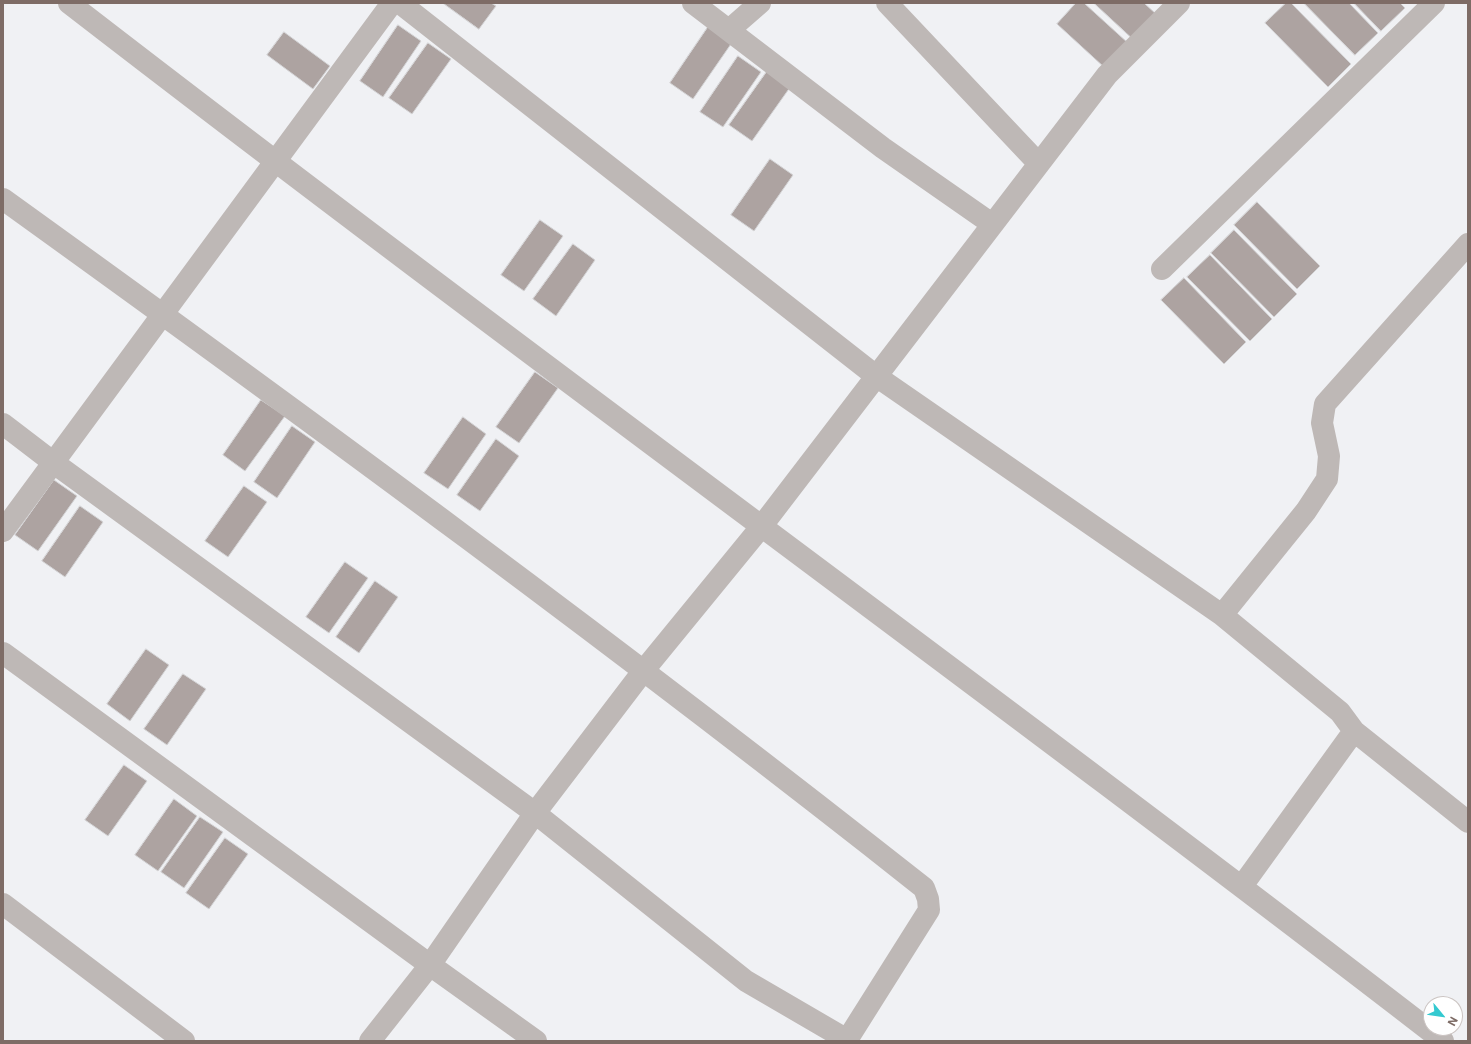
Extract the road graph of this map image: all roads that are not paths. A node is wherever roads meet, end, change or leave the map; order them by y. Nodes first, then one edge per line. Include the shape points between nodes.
1 (69, 3) edge
2 (392, 3) edge
3 (400, 3) edge
4 (693, 3) edge
5 (760, 3) edge
6 (886, 3) edge
7 (1179, 3) edge
8 (1434, 3) edge
9 (729, 30) junction
10 (275, 162) junction
11 (1039, 164) junction
12 (3, 199) edge
13 (992, 224) junction
14 (1468, 244) edge
15 (1162, 269) dead end
16 (162, 314) junction
17 (876, 376) junction
18 (3, 424) edge
19 (54, 463) junction
20 (761, 527) junction
21 (3, 531) edge
22 (1222, 615) junction
23 (3, 653) edge
24 (644, 670) junction
25 (1354, 731) junction
26 (535, 813) junction
27 (1468, 822) edge
28 (1242, 886) junction
29 (3, 904) edge
30 (430, 966) junction
31 (848, 1040) edge
32 (184, 1041) edge
33 (370, 1041) edge
34 (536, 1041) edge
35 (1443, 1041) edge

1 - 10 street
2 - 10 street
3 - 17 street
4 - 9 street
5 - 9 street
6 - 11 street
7 - 11 street via 1107,76
8 - 15 street
9 - 13 street via 883,148
10 - 16 street
10 - 20 street
11 - 13 street
12 - 16 street
13 - 17 street
14 - 22 street via 1325,404 1322,423 1329,456 1327,479 1306,511
16 - 19 street
16 - 24 street
17 - 20 street
17 - 22 street
18 - 19 street
19 - 21 street
19 - 26 street
20 - 24 street
20 - 28 street
22 - 25 street via 1340,712
23 - 30 street
24 - 26 street
24 - 31 street via 924,888 929,910
25 - 27 street
25 - 28 street
26 - 30 street
26 - 31 street via 746,981
28 - 35 street
29 - 32 street
30 - 33 street
30 - 34 street

